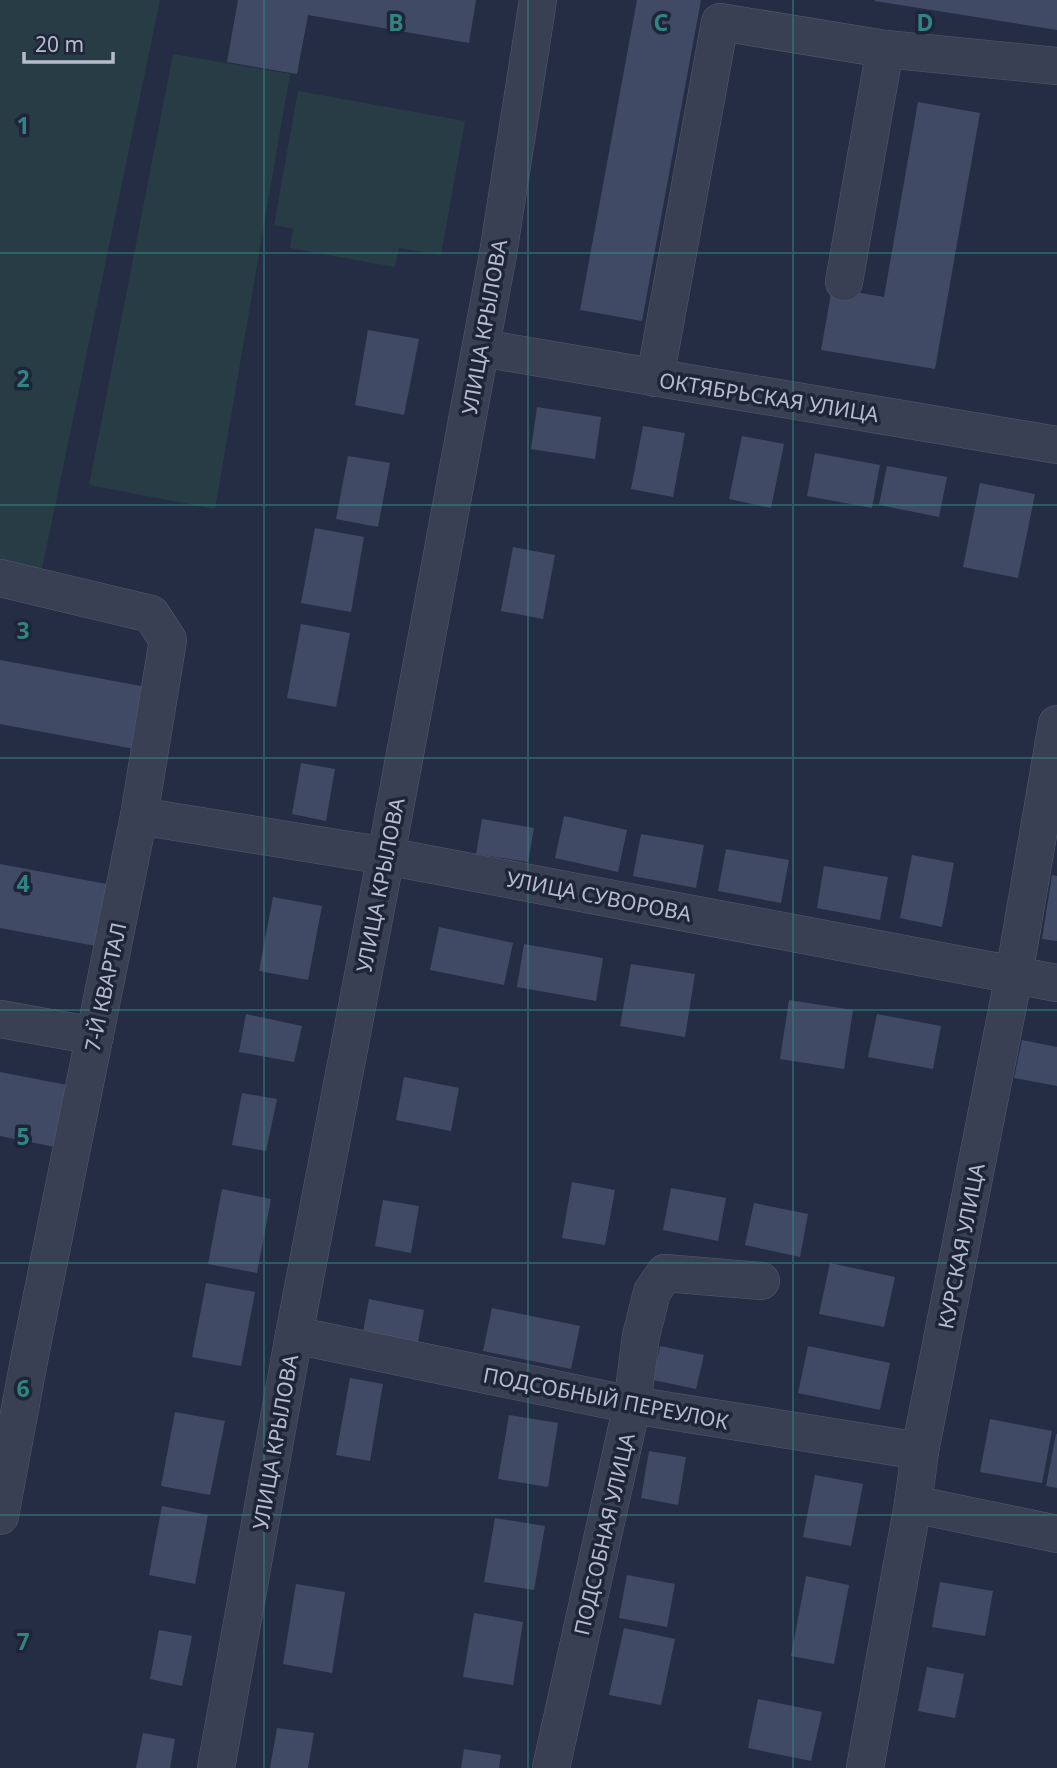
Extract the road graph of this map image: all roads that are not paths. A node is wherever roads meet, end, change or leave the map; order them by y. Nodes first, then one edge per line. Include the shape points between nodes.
1 (538, 0) edge
2 (745, 13) edge
3 (885, 48) junction
4 (1057, 66) edge
5 (844, 282) dead end
6 (481, 348) junction
7 (655, 378) junction
8 (1057, 445) edge
9 (0, 578) edge
10 (1057, 724) edge
11 (139, 816) junction
12 (386, 856) junction
13 (1014, 975) junction
14 (1057, 983) edge
15 (0, 1019) edge
16 (95, 1036) junction
17 (761, 1281) dead end
18 (294, 1335) junction
19 (632, 1405) junction
20 (920, 1451) junction
21 (913, 1504) junction
22 (0, 1516) edge
23 (1057, 1534) edge
24 (216, 1768) edge
25 (551, 1768) edge
26 (865, 1768) edge

1 - 6 street, УЛИЦА КРЫЛОВА
2 - 3 street
2 - 7 street via 720,22
3 - 4 street
3 - 5 street
6 - 7 street, ОКТЯБРЬСКАЯ УЛИЦА
6 - 12 street, УЛИЦА КРЫЛОВА
7 - 8 street, ОКТЯБРЬСКАЯ УЛИЦА
9 - 11 street, 7-Й КВАРТАЛ via 151,614 168,640
10 - 13 street, КУРСКАЯ УЛИЦА
11 - 12 street, УЛИЦА СУВОРОВА
11 - 16 street, 7-Й КВАРТАЛ
12 - 13 street, УЛИЦА СУВОРОВА
12 - 18 street, УЛИЦА КРЫЛОВА
13 - 14 street, УЛИЦА СУВОРОВА
13 - 20 street, КУРСКАЯ УЛИЦА
15 - 16 street
16 - 22 street, 7-Й КВАРТАЛ
17 - 19 street, ПОДСОБНАЯ УЛИЦА via 665,1273 652,1292 641,1336
18 - 19 street, ПОДСОБНЫЙ ПЕРЕУЛОК
18 - 24 street, УЛИЦА КРЫЛОВА
19 - 20 street, ПОДСОБНЫЙ ПЕРЕУЛОК
19 - 25 street, ПОДСОБНАЯ УЛИЦА
20 - 21 street, КУРСКАЯ УЛИЦА
21 - 23 street
21 - 26 street, КУРСКАЯ УЛИЦА

